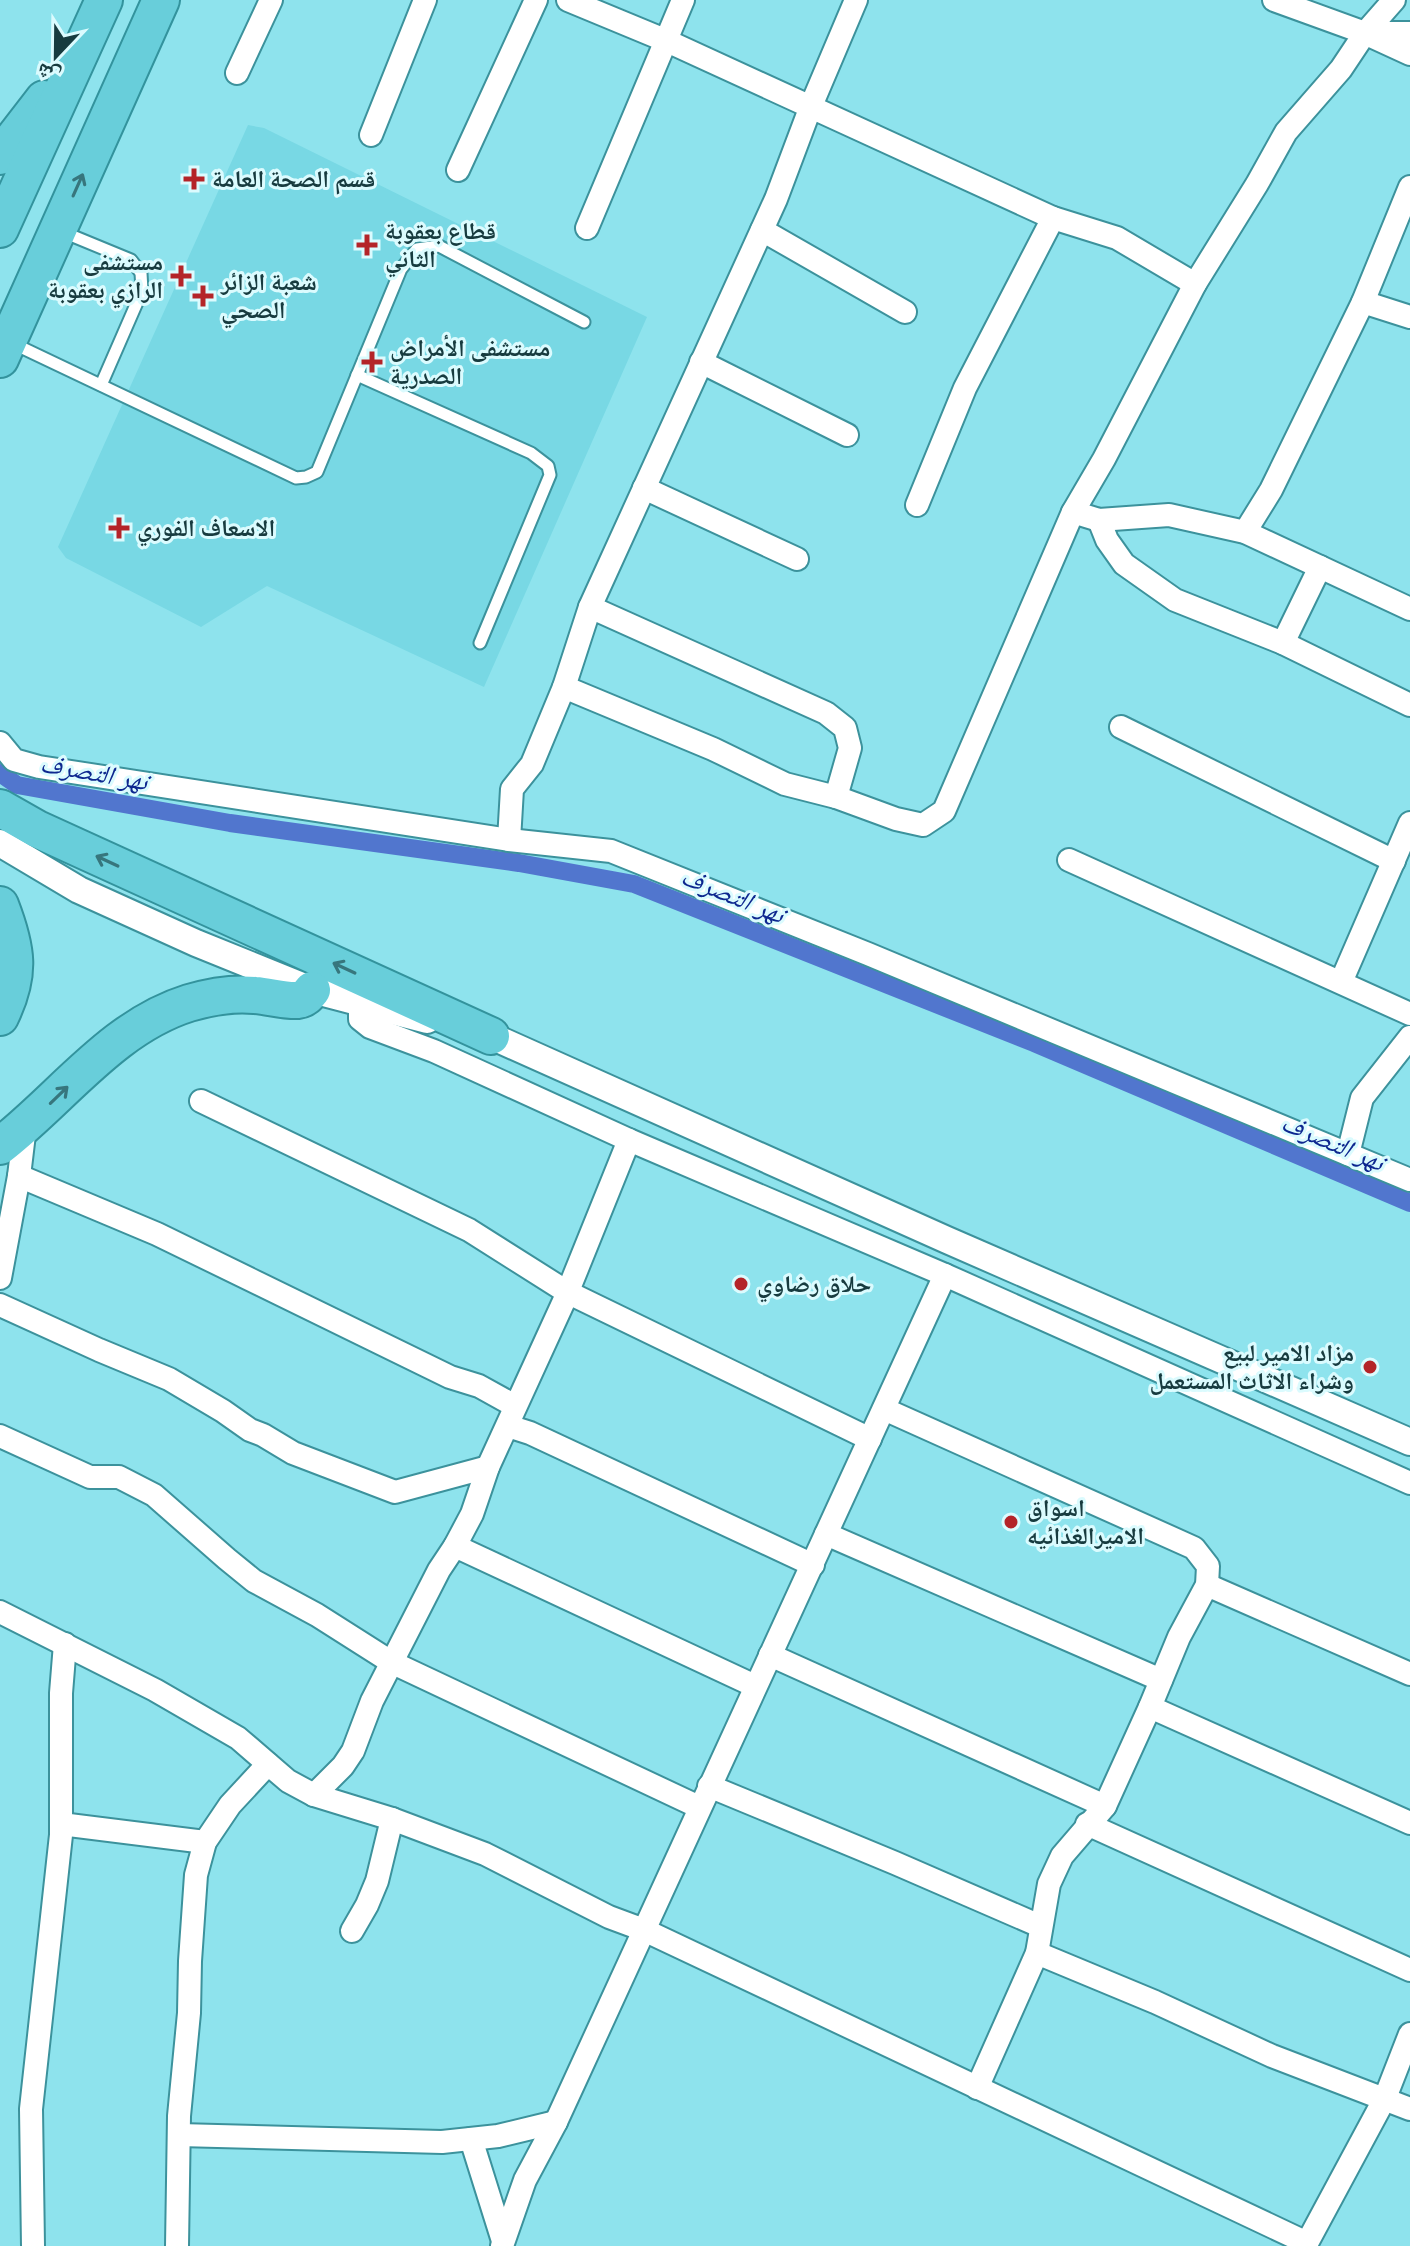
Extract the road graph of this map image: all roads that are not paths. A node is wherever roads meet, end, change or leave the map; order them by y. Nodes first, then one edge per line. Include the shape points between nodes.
1 (104, 0) edge
2 (161, 0) edge
3 (271, 0) edge
4 (425, 0) edge
5 (536, 0) edge
6 (568, 0) edge
7 (683, 0) edge
8 (856, 0) edge
9 (1274, 0) edge
10 (1394, 0) edge
11 (1365, 33) junction
12 (1410, 33) edge
13 (667, 41) junction
14 (80, 54) junction
15 (1410, 54) edge
16 (237, 73) dead end
17 (811, 106) junction
18 (371, 135) dead end
19 (0, 156) edge
20 (458, 170) dead end
21 (1410, 187) edge
22 (1053, 218) junction
23 (587, 228) dead end
24 (0, 229) edge
25 (58, 230) junction
26 (762, 230) junction
27 (1195, 284) junction
28 (1363, 302) junction
29 (905, 312) dead end
30 (1410, 317) edge
31 (584, 322) dead end
32 (4, 350) edge
33 (701, 362) junction
34 (357, 375) junction
35 (101, 385) junction
36 (847, 435) dead end
37 (644, 488) junction
38 (917, 505) dead end
39 (1073, 512) junction
40 (1099, 520) junction
41 (1245, 532) junction
42 (797, 559) dead end
43 (1320, 567) junction
44 (590, 607) junction
45 (1410, 609) edge
46 (480, 643) dead end
47 (1283, 643) junction
48 (564, 687) junction
49 (1410, 705) edge
50 (1121, 727) dead end
51 (0, 743) edge
52 (836, 797) junction
53 (0, 808) edge
54 (1410, 823) edge
55 (509, 840) junction
56 (0, 843) edge
57 (1069, 860) dead end
58 (1394, 861) junction
59 (0, 905) edge
60 (1341, 982) junction
61 (312, 990) junction
62 (360, 1003) junction
63 (1410, 1014) edge
64 (0, 1017) edge
65 (491, 1036) junction
66 (1410, 1037) edge
67 (201, 1101) dead end
68 (629, 1140) junction
69 (15, 1149) edge
70 (1348, 1154) junction
71 (1410, 1180) edge
72 (945, 1275) junction
73 (0, 1278) edge
74 (567, 1292) junction
75 (0, 1305) edge
76 (884, 1409) junction
77 (512, 1416) junction
78 (0, 1436) edge
79 (870, 1439) junction
80 (1410, 1442) edge
81 (488, 1467) junction
82 (1410, 1483) edge
83 (826, 1534) junction
84 (455, 1546) junction
85 (813, 1565) junction
86 (1207, 1585) junction
87 (0, 1612) edge
88 (65, 1644) junction
89 (770, 1655) junction
90 (391, 1662) junction
91 (1410, 1674) edge
92 (1161, 1680) junction
93 (755, 1686) junction
94 (1150, 1707) junction
95 (268, 1764) junction
96 (709, 1786) junction
97 (314, 1795) junction
98 (1105, 1806) junction
99 (699, 1807) junction
100 (392, 1819) junction
101 (1410, 1823) edge
102 (61, 1824) junction
103 (1087, 1824) junction
104 (205, 1842) junction
105 (1040, 1926) junction
106 (644, 1930) junction
107 (352, 1931) dead end
108 (1037, 1953) junction
109 (1410, 1970) edge
110 (1410, 2034) edge
111 (977, 2088) junction
112 (1385, 2098) junction
113 (1410, 2109) edge
114 (556, 2122) junction
115 (179, 2135) junction
116 (471, 2139) junction
117 (502, 2244) edge
118 (1305, 2244) edge
119 (33, 2246) edge
120 (177, 2246) edge

1 - 14 highway
25 -> 2 highway
3 - 16 street
4 - 18 street
5 - 20 street
6 - 13 street
7 - 13 street
8 - 17 street
9 - 11 street
10 - 11 street
11 - 12 street
11 - 15 street
11 - 27 street via 1286,132
13 - 17 street
13 - 23 street
14 - 19 highway
14 - 24 highway
17 - 22 street
17 - 26 street
21 - 28 street
22 - 27 street via 1117,238
22 - 38 street via 965,388
25 - 32 highway
25 - 35 lane via 131,260 141,273 142,291
26 - 29 street
26 - 33 street
27 - 39 street
28 - 30 street
28 - 41 street
31 - 34 lane via 439,246 417,249 401,269
32 - 35 lane
33 - 36 street
33 - 37 street
34 - 35 lane via 317,472 296,478
34 - 46 lane via 531,453 548,466 550,475
37 - 42 street
37 - 44 street
39 - 40 street
39 - 52 street via 944,811 923,825
40 - 41 street via 1169,515
40 - 47 street via 1124,564 1175,600
41 - 43 street
43 - 45 street
43 - 47 street
44 - 48 street
44 - 52 street via 826,713 845,728 850,748
47 - 49 street
48 - 52 street via 785,784
48 - 55 street via 532,764 512,789
50 - 58 street
51 - 55 street via 14,760 39,767
65 -> 53 highway
54 - 58 street
55 - 70 street via 611,851
56 - 61 street via 79,890
57 - 60 street
58 - 60 street
59 - 64 highway via 15,962 10,996
60 - 63 street
61 - 62 street
69 -> 61 highway via 108,1048 156,1016 218,996 298,1000
62 - 65 street
62 - 68 street via 360,1019 370,1027
65 - 80 street
66 - 70 street via 1362,1098
67 - 74 street via 469,1230
68 - 72 street
68 - 74 street
69 - 73 street
69 - 77 street via 157,1234 450,1377 479,1386
70 - 71 street
72 - 76 street
72 - 82 street
74 - 77 street
74 - 79 street
75 - 81 street via 169,1379 293,1453 395,1492
76 - 79 street
76 - 86 street via 1194,1548 1208,1566
77 - 81 street
77 - 85 street via 530,1433
78 - 90 street via 90,1477 119,1477 154,1495 254,1581
79 - 83 street
81 - 84 street
83 - 85 street
83 - 92 street
84 - 90 street
84 - 93 street
85 - 89 street
86 - 91 street
86 - 92 street
87 - 88 street
88 - 95 street via 238,1738
88 - 102 street
89 - 93 street
89 - 98 street
90 - 97 street via 353,1751
90 - 99 street
92 - 94 street
93 - 96 street
94 - 98 street
94 - 101 street
95 - 97 street
95 - 104 street
96 - 99 street
96 - 105 street
97 - 100 street
98 - 103 street
99 - 106 street
100 - 106 street via 485,1854
100 - 107 street via 377,1881
102 - 104 street
102 - 119 street via 31,2109
103 - 105 street via 1049,1884
103 - 109 street
104 - 115 street via 196,1875
105 - 108 street
106 - 111 street
106 - 114 street
108 - 111 street
108 - 112 street via 1272,2056
110 - 112 street
111 - 118 street
112 - 113 street
112 - 118 street
114 - 116 street
114 - 117 street via 525,2180
115 - 116 street
115 - 120 street
116 - 117 street

